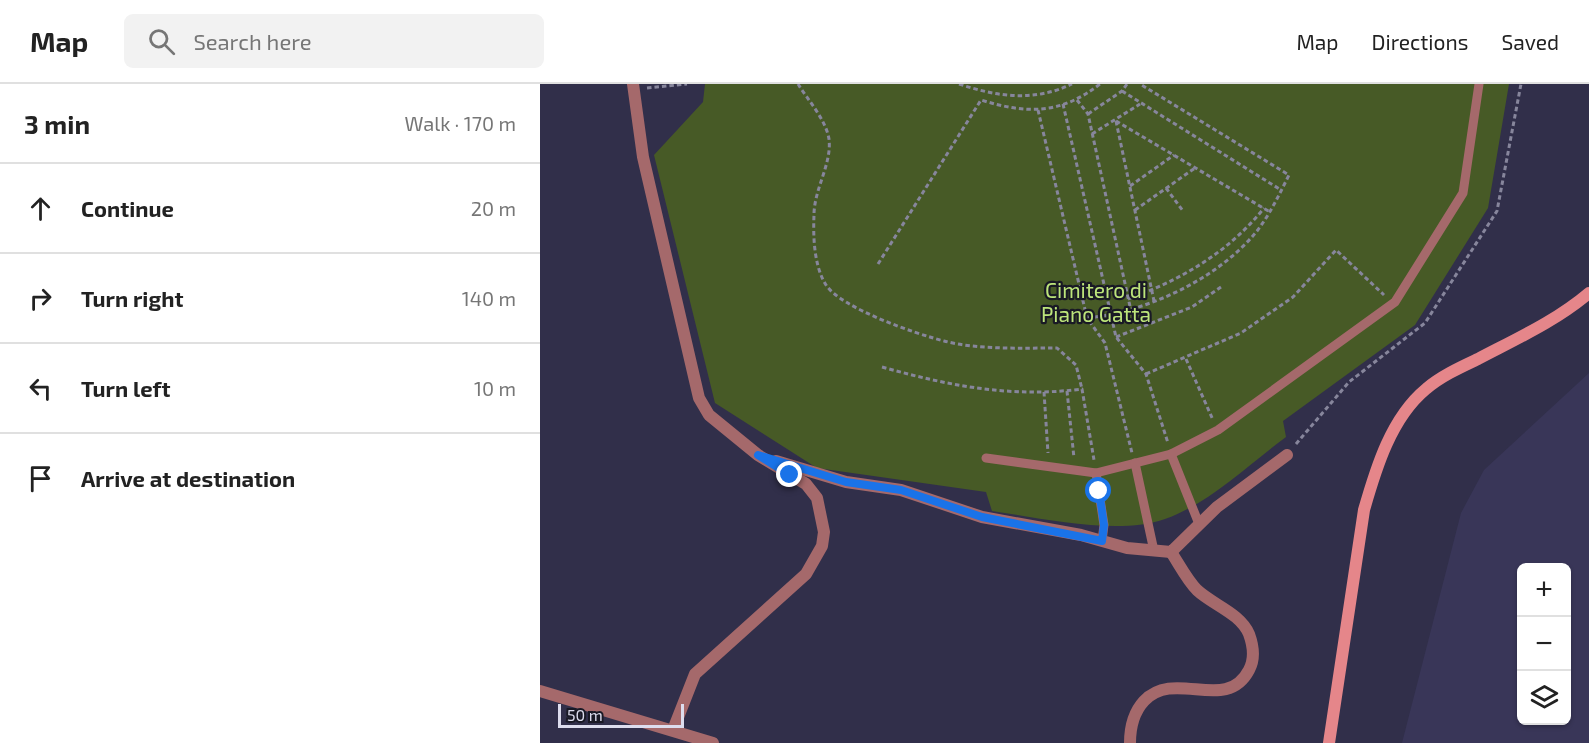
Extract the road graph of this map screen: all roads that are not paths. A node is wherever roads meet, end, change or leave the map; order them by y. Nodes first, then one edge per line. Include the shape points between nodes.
1 (1479, 84) edge
2 (634, 86) edge
3 (1589, 293) edge
4 (1171, 454) junction
5 (758, 455) junction
6 (1287, 455) road end
7 (986, 458) dead end
8 (1135, 464) junction
9 (1096, 473) junction
10 (1199, 524) junction
11 (1102, 541) junction
12 (1154, 551) junction
13 (1171, 552) junction
14 (540, 691) edge
15 (1338, 700) junction
16 (674, 730) junction
17 (713, 743) edge
18 (1130, 743) edge
19 (1329, 743) edge
20 (1337, 743) edge

1 - 4 lane via 1463,193 1394,303 1218,430
2 - 5 street via 643,157 699,398 709,415
3 - 15 main road via 1570,309 1426,389 1407,410 1389,440 1364,510
4 - 8 lane
4 - 10 lane
5 - 11 street via 846,482 901,490 982,517
5 - 16 street via 806,484 817,498 824,532 822,546 806,574 694,674
6 - 10 street
7 - 9 lane
8 - 9 lane
8 - 12 lane
9 - 11 lane via 1104,525
10 - 13 street
11 - 12 street
12 - 13 street
13 - 18 street via 1197,589 1240,621 1249,633 1251,667 1242,683 1225,691 1184,687 1151,694 1137,709
14 - 16 street
15 - 19 main road
15 - 20 main road
16 - 17 street

